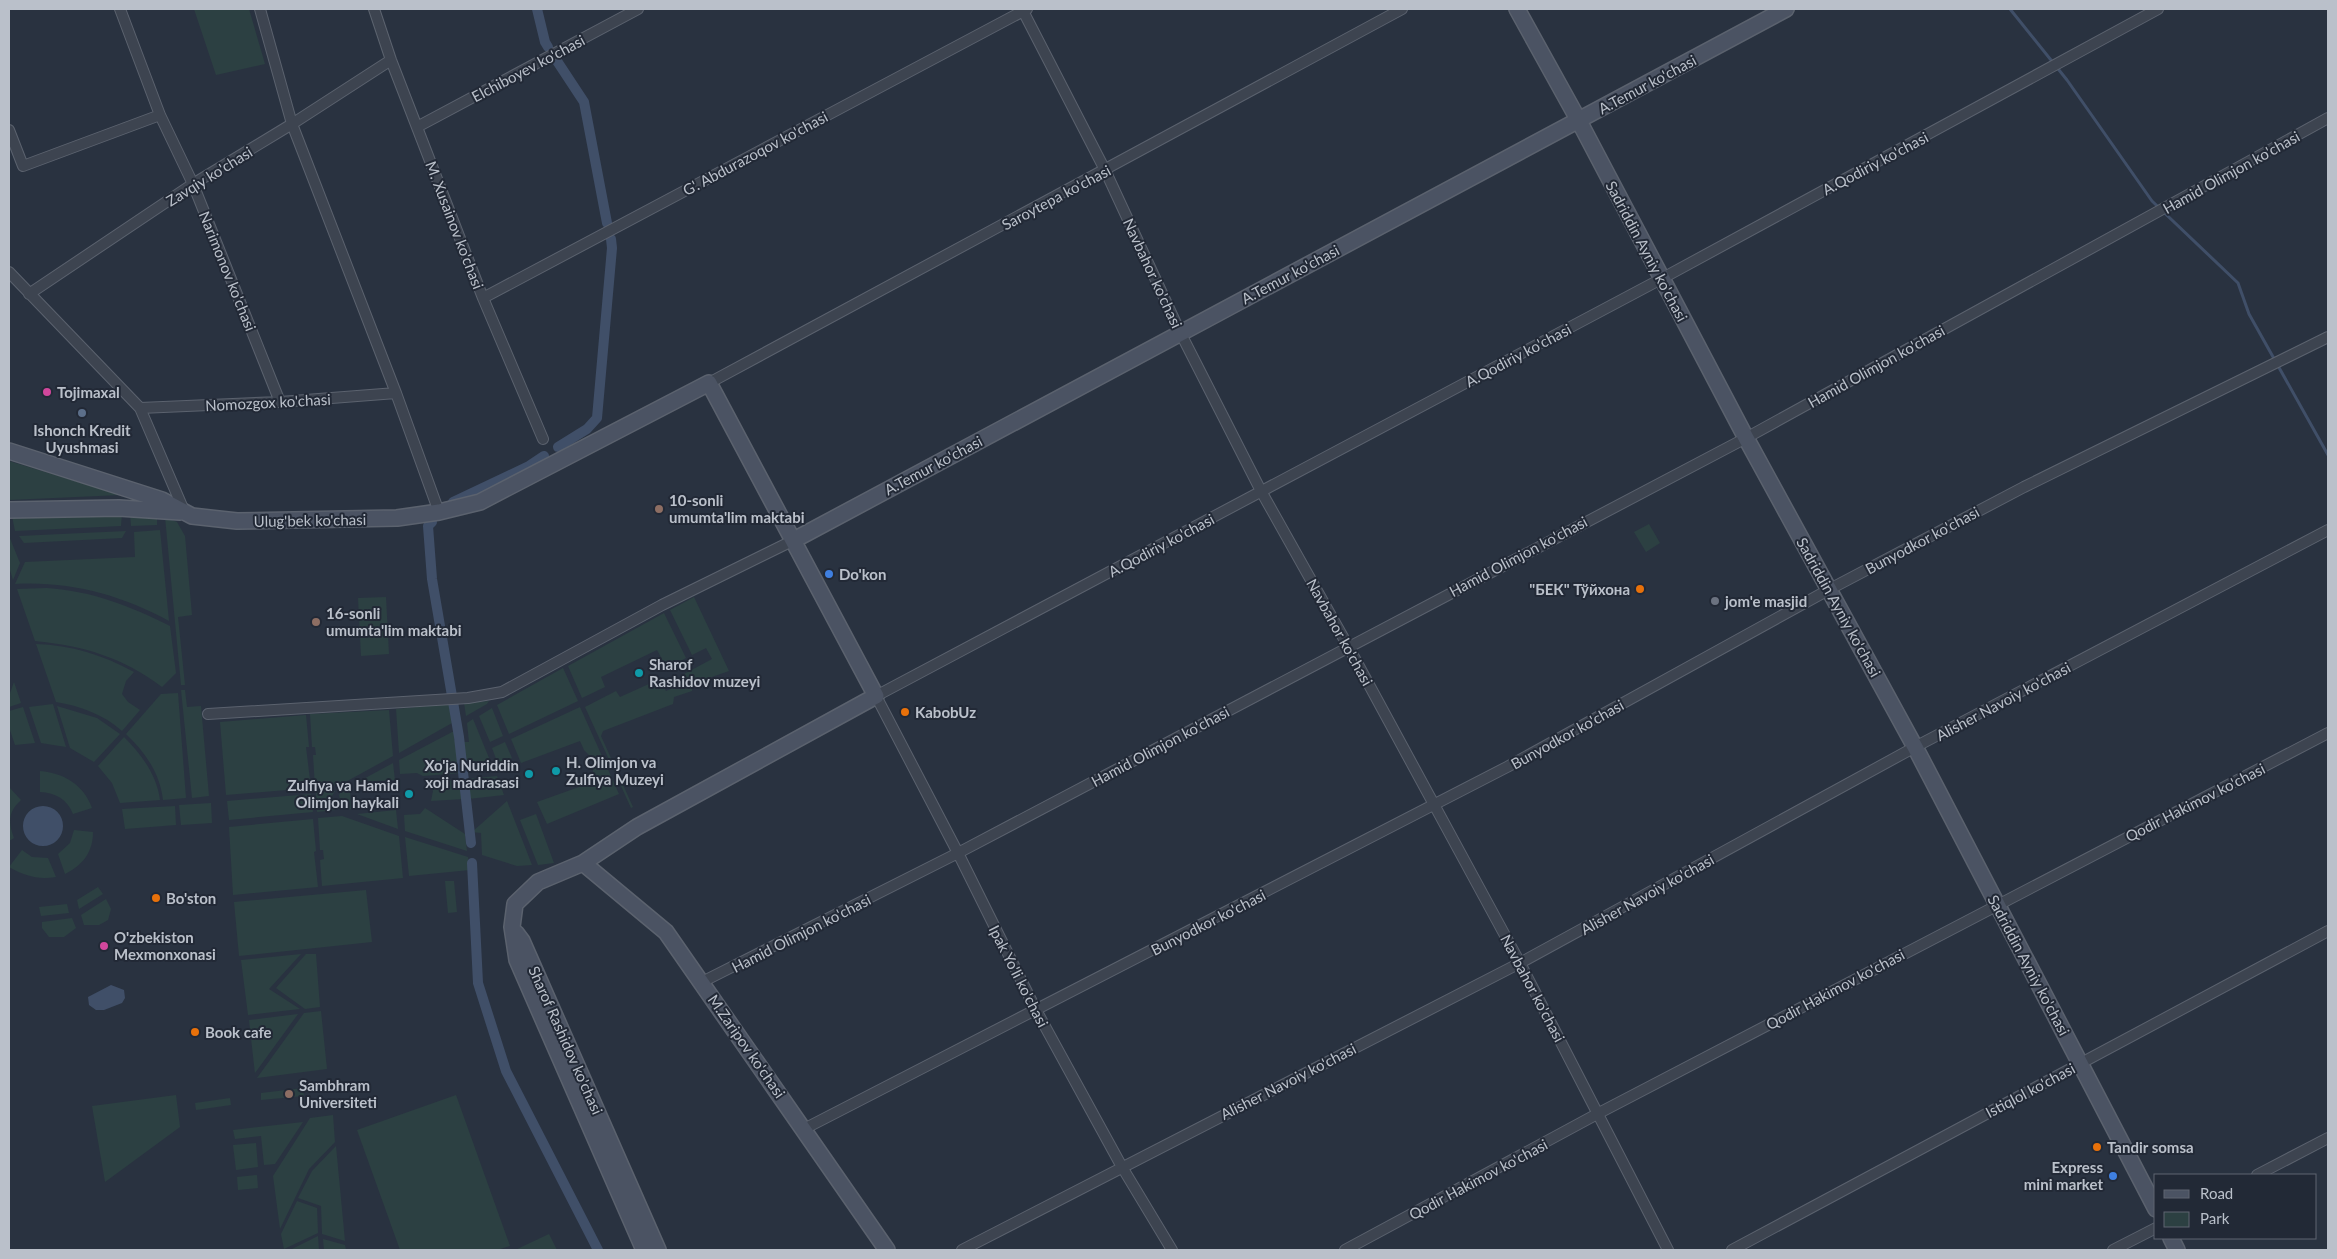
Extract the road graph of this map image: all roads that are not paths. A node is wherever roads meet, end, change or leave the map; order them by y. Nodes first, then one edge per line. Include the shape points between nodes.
1 (120, 9) edge
2 (260, 9) edge
3 (374, 9) edge
4 (638, 9) edge
5 (1402, 9) edge
6 (1517, 9) edge
7 (1786, 9) edge
8 (2158, 9) edge
9 (1024, 10) edge
10 (391, 60) junction
11 (160, 115) junction
12 (2328, 118) edge
13 (1579, 121) junction
14 (292, 124) junction
15 (417, 126) junction
16 (9, 130) edge
17 (1105, 170) junction
18 (193, 184) junction
19 (9, 272) edge
20 (1661, 279) junction
21 (29, 294) junction
22 (483, 298) junction
23 (1180, 332) junction
24 (2328, 337) edge
25 (709, 383) junction
26 (396, 393) junction
27 (280, 402) junction
28 (140, 408) junction
29 (1746, 438) junction
30 (543, 439) dead end
31 (9, 452) edge
32 (1261, 491) junction
33 (9, 510) edge
34 (439, 512) junction
35 (185, 513) junction
36 (2328, 530) edge
37 (794, 540) junction
38 (1830, 589) junction
39 (1348, 646) junction
40 (876, 696) junction
41 (208, 714) dead end
42 (2328, 733) edge
43 (1915, 747) junction
44 (1434, 805) junction
45 (958, 853) junction
46 (583, 863) junction
47 (1996, 904) junction
48 (512, 927) junction
49 (2328, 931) edge
50 (1520, 963) junction
51 (702, 982) junction
52 (1036, 1010) junction
53 (2081, 1062) junction
54 (1599, 1113) junction
55 (804, 1129) junction
56 (2328, 1138) edge
57 (1122, 1166) junction
58 (2259, 1174) edge
59 (2154, 1205) edge
60 (2154, 1229) edge
61 (2172, 1239) edge
62 (644, 1250) edge
63 (658, 1250) edge
64 (887, 1250) edge
65 (962, 1250) edge
66 (1172, 1250) edge
67 (1345, 1250) edge
68 (1668, 1250) edge
69 (1732, 1250) edge
70 (2113, 1250) edge
71 (2178, 1250) edge

1 - 11 street, Narimonov ko'chasi
2 - 14 street
3 - 10 street, M. Xusainov ko'chasi
4 - 15 street, Elchiboyev ko'chasi
5 - 17 street, Saroytepa ko'chasi
6 - 13 street, Sadriddin Ayniy ko'chasi
7 - 13 street, A.Temur ko'chasi
8 - 20 street, A.Qodiriy ko'chasi
9 - 17 street, Navbahor ko'chasi
9 - 22 street, G'. Abdurazoqov ko'chasi
10 - 14 street, Zavqiy ko'chasi
10 - 15 street, M. Xusainov ko'chasi
11 - 16 street via 22,166
11 - 18 street, Narimonov ko'chasi
12 - 29 street, Hamid Olimjon ko'chasi
13 - 20 street, Sadriddin Ayniy ko'chasi
13 - 23 street, A.Temur ko'chasi
14 - 18 street, Zavqiy ko'chasi
14 - 26 street
15 - 22 street, M. Xusainov ko'chasi
17 - 23 street, Navbahor ko'chasi
17 - 25 street, Saroytepa ko'chasi
18 - 21 street, Zavqiy ko'chasi
18 - 27 street, Narimonov ko'chasi
19 - 21 street
20 - 29 street, Sadriddin Ayniy ko'chasi
20 - 32 street, A.Qodiriy ko'chasi
21 - 28 street
22 - 30 street, M. Xusainov ko'chasi
23 - 32 street, Navbahor ko'chasi
23 - 37 street, A.Temur ko'chasi
24 - 38 street, Bunyodkor ko'chasi via 2024,487
25 - 34 street, Ulug'bek ko'chasi via 480,502
25 - 37 street
26 - 27 street, Nomozgox ko'chasi
26 - 34 street
27 - 28 street, Nomozgox ko'chasi
28 - 35 street
29 - 38 street, Sadriddin Ayniy ko'chasi
29 - 39 street, Hamid Olimjon ko'chasi
31 - 35 street via 162,500
32 - 39 street, Navbahor ko'chasi
32 - 40 street, A.Qodiriy ko'chasi
33 - 35 street via 119,508
34 - 35 street, Ulug'bek ko'chasi via 397,518 237,521
36 - 43 street, Alisher Navoiy ko'chasi
37 - 40 street
37 - 41 street via 662,605 502,692 468,698
38 - 43 street, Sadriddin Ayniy ko'chasi
38 - 44 street, Bunyodkor ko'chasi
39 - 44 street, Navbahor ko'chasi
39 - 45 street, Hamid Olimjon ko'chasi
40 - 45 street, Ipak Yo'li ko'chasi
40 - 46 street via 637,826
42 - 47 street, Qodir Hakimov ko'chasi
43 - 47 street, Sadriddin Ayniy ko'chasi
43 - 50 street, Alisher Navoiy ko'chasi
44 - 50 street, Navbahor ko'chasi
44 - 52 street, Bunyodkor ko'chasi
45 - 51 street, Hamid Olimjon ko'chasi
45 - 52 street, Ipak Yo'li ko'chasi
46 - 48 street via 538,882 515,904
46 - 51 street, M.Zaripov ko'chasi via 666,932
47 - 53 street, Sadriddin Ayniy ko'chasi
47 - 54 street, Qodir Hakimov ko'chasi
48 - 62 street via 517,960
48 - 63 street, Sharof Rashidov ko'chasi via 522,941
49 - 53 street, Istiqlol ko'chasi
50 - 54 street, Navbahor ko'chasi
50 - 57 street, Alisher Navoiy ko'chasi
51 - 55 street, M.Zaripov ko'chasi
52 - 55 street, Bunyodkor ko'chasi
52 - 57 street, Ipak Yo'li ko'chasi
53 - 59 street, Sadriddin Ayniy ko'chasi
53 - 69 street, Istiqlol ko'chasi
54 - 67 street, Qodir Hakimov ko'chasi
54 - 68 street, Navbahor ko'chasi
55 - 64 street, M.Zaripov ko'chasi
56 - 58 street
57 - 65 street, Alisher Navoiy ko'chasi
57 - 66 street, Ipak Yo'li ko'chasi
60 - 70 street
61 - 71 street

